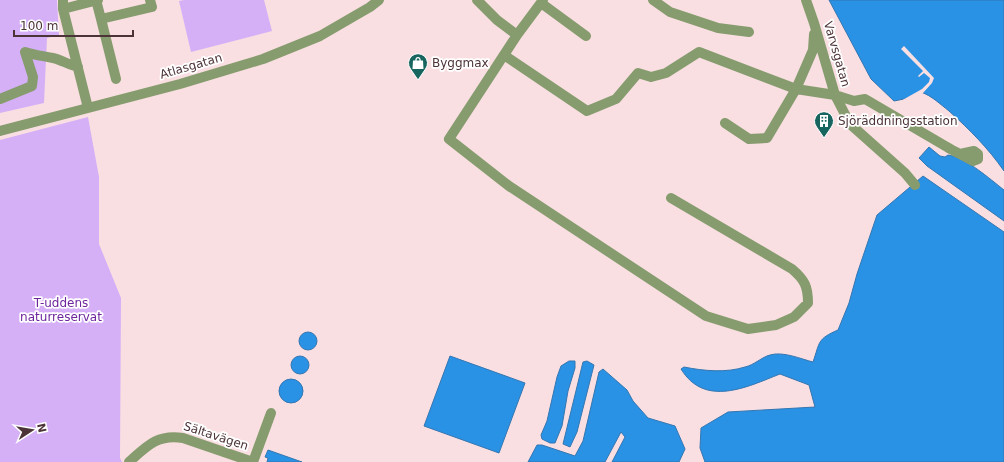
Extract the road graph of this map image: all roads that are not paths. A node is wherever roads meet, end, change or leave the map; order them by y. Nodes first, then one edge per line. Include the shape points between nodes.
1 (97, 0) edge
2 (150, 0) edge
3 (379, 0) edge
4 (477, 0) edge
5 (653, 0) edge
6 (806, 0) edge
7 (542, 2) edge
8 (63, 4) edge
9 (101, 19) junction
10 (814, 23) junction
11 (749, 32) dead end
12 (517, 35) junction
13 (586, 36) dead end
14 (504, 55) junction
15 (78, 67) junction
16 (116, 79) dead end
17 (796, 89) junction
18 (835, 95) junction
19 (0, 99) edge
20 (88, 108) junction
21 (725, 123) dead end
22 (0, 131) edge
23 (960, 154) dead end
24 (915, 185) dead end
25 (671, 198) dead end
26 (270, 413) dead end
27 (129, 462) edge

1 - 8 street
1 - 9 street
2 - 9 street via 152,7
3 - 20 street, Atlasgatan via 320,36 263,59
4 - 12 street
5 - 11 street via 670,12 718,28
6 - 10 street, Varvsgatan
7 - 12 street
7 - 13 street
8 - 15 street
9 - 16 street
10 - 17 street via 813,50
10 - 18 street, Varvsgatan
12 - 14 street
14 - 17 street via 587,111 616,99 638,73 651,77 666,73 699,52
14 - 25 street via 449,138 509,186 706,316 748,329 776,326 794,317 808,303 808,291 802,278 792,269
15 - 19 street via 69,66 54,58 25,52 33,77 32,86
15 - 20 street
17 - 18 street
17 - 21 street via 767,138 749,139
18 - 23 street, Varvsgatan via 854,101 865,99
18 - 24 street via 850,124
20 - 22 street, Atlasgatan
26 - 27 street, Sältavägen via 253,462 172,436 158,439

